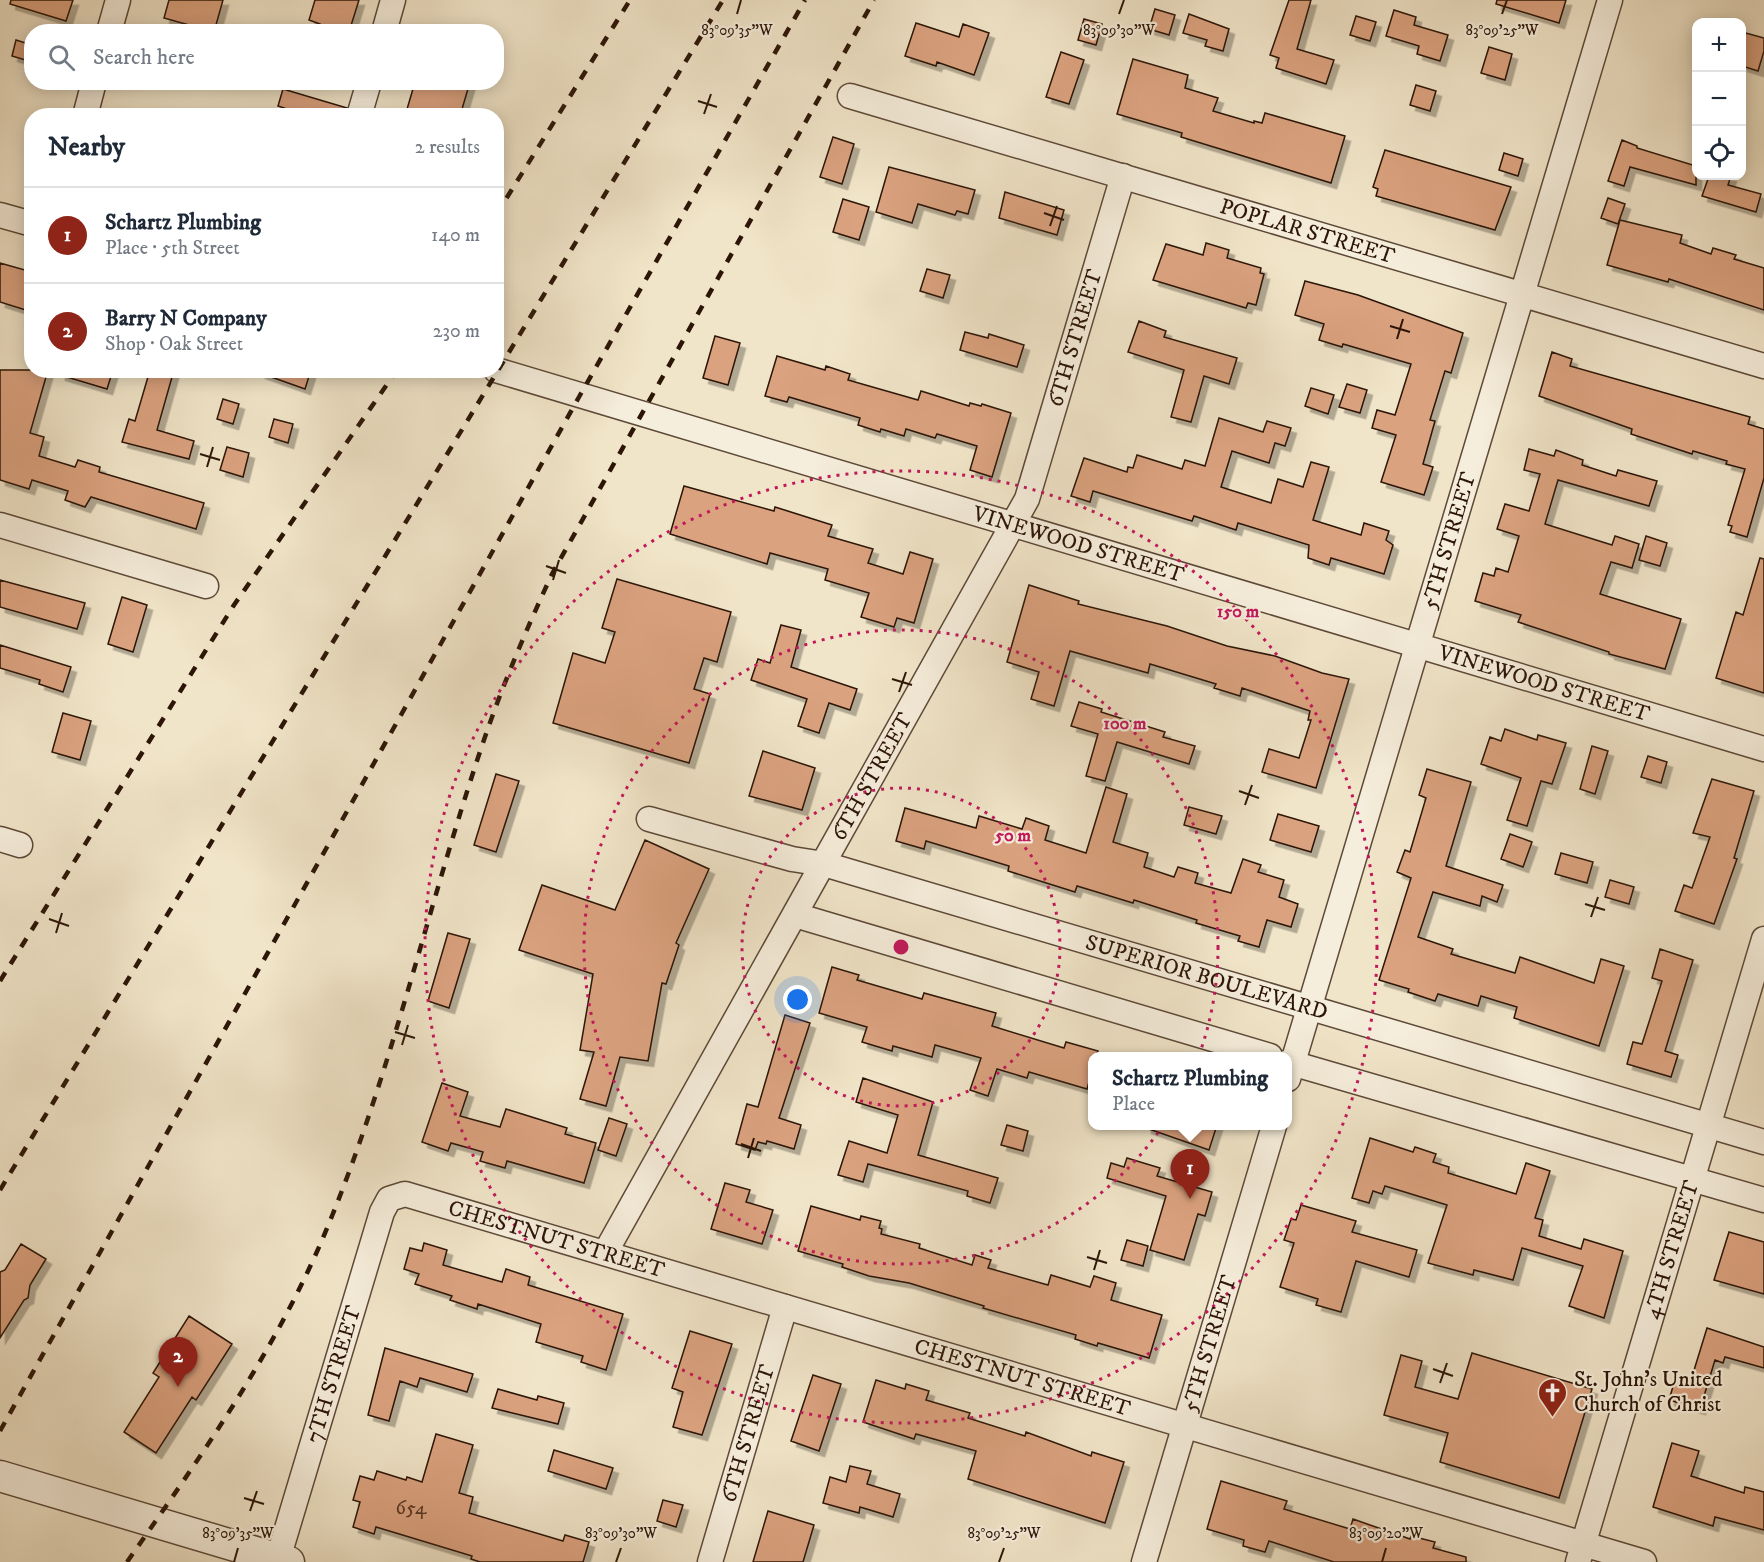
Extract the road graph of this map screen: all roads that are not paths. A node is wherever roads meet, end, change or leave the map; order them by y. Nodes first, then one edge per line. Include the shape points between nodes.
1 (118, 0) edge
2 (393, 0) edge
3 (1610, 0) edge
4 (111, 24) edge
5 (386, 24) edge
6 (92, 90) edge
7 (367, 90) edge
8 (850, 96) dead end
9 (87, 108) edge
10 (361, 108) edge
11 (1123, 176) junction
12 (0, 215) edge
13 (24, 222) edge
14 (1522, 294) junction
15 (1764, 366) edge
16 (504, 373) edge
17 (0, 525) edge
18 (1012, 527) junction
19 (206, 586) dead end
20 (1417, 647) junction
21 (1764, 749) edge
22 (650, 819) dead end
23 (824, 864) junction
24 (795, 915) junction
25 (1764, 939) edge
26 (1309, 1008) junction
27 (1242, 1052) edge
28 (1290, 1052) edge
29 (1292, 1067) edge
30 (1709, 1125) junction
31 (1272, 1130) edge
32 (1764, 1142) edge
33 (1692, 1180) junction
34 (400, 1194) joint
35 (1764, 1200) edge
36 (605, 1253) junction
37 (785, 1307) junction
38 (1184, 1425) junction
39 (0, 1476) edge
40 (1581, 1553) edge
41 (282, 1561) edge
42 (710, 1562) edge
43 (1144, 1562) edge
44 (1644, 1562) edge

1 - 4 street
2 - 5 street
3 - 14 street, 5TH STREET
6 - 9 street
7 - 10 street
8 - 11 street, POPLAR STREET
11 - 14 street, POPLAR STREET
11 - 18 street, 6TH STREET via 1027,499
12 - 13 street
14 - 15 street, POPLAR STREET
14 - 20 street, 5TH STREET
16 - 18 street, VINEWOOD STREET
17 - 19 street
18 - 20 street, VINEWOOD STREET
18 - 23 street, 6TH STREET
20 - 21 street, VINEWOOD STREET
20 - 26 street, 5TH STREET
22 - 23 street, SUPERIOR BOULEVARD via 792,859
23 - 24 street, 6TH STREET
23 - 26 street, SUPERIOR BOULEVARD
24 - 27 street
24 - 36 street, 6TH STREET
25 - 30 street, 4TH STREET
26 - 28 street, 5TH STREET
26 - 30 street, SUPERIOR BOULEVARD
29 - 33 street
30 - 32 street, SUPERIOR BOULEVARD
30 - 33 street, 4TH STREET
31 - 38 street, 5TH STREET
33 - 35 street
33 - 40 street, 4TH STREET
34 - 36 street, CHESTNUT STREET
34 - 41 street, 7TH STREET via 389,1199 382,1212
36 - 37 street, CHESTNUT STREET
37 - 38 street, CHESTNUT STREET
37 - 42 street, 6TH STREET
38 - 40 street, CHESTNUT STREET
38 - 43 street, 5TH STREET
39 - 41 street
40 - 44 street, CHESTNUT STREET

